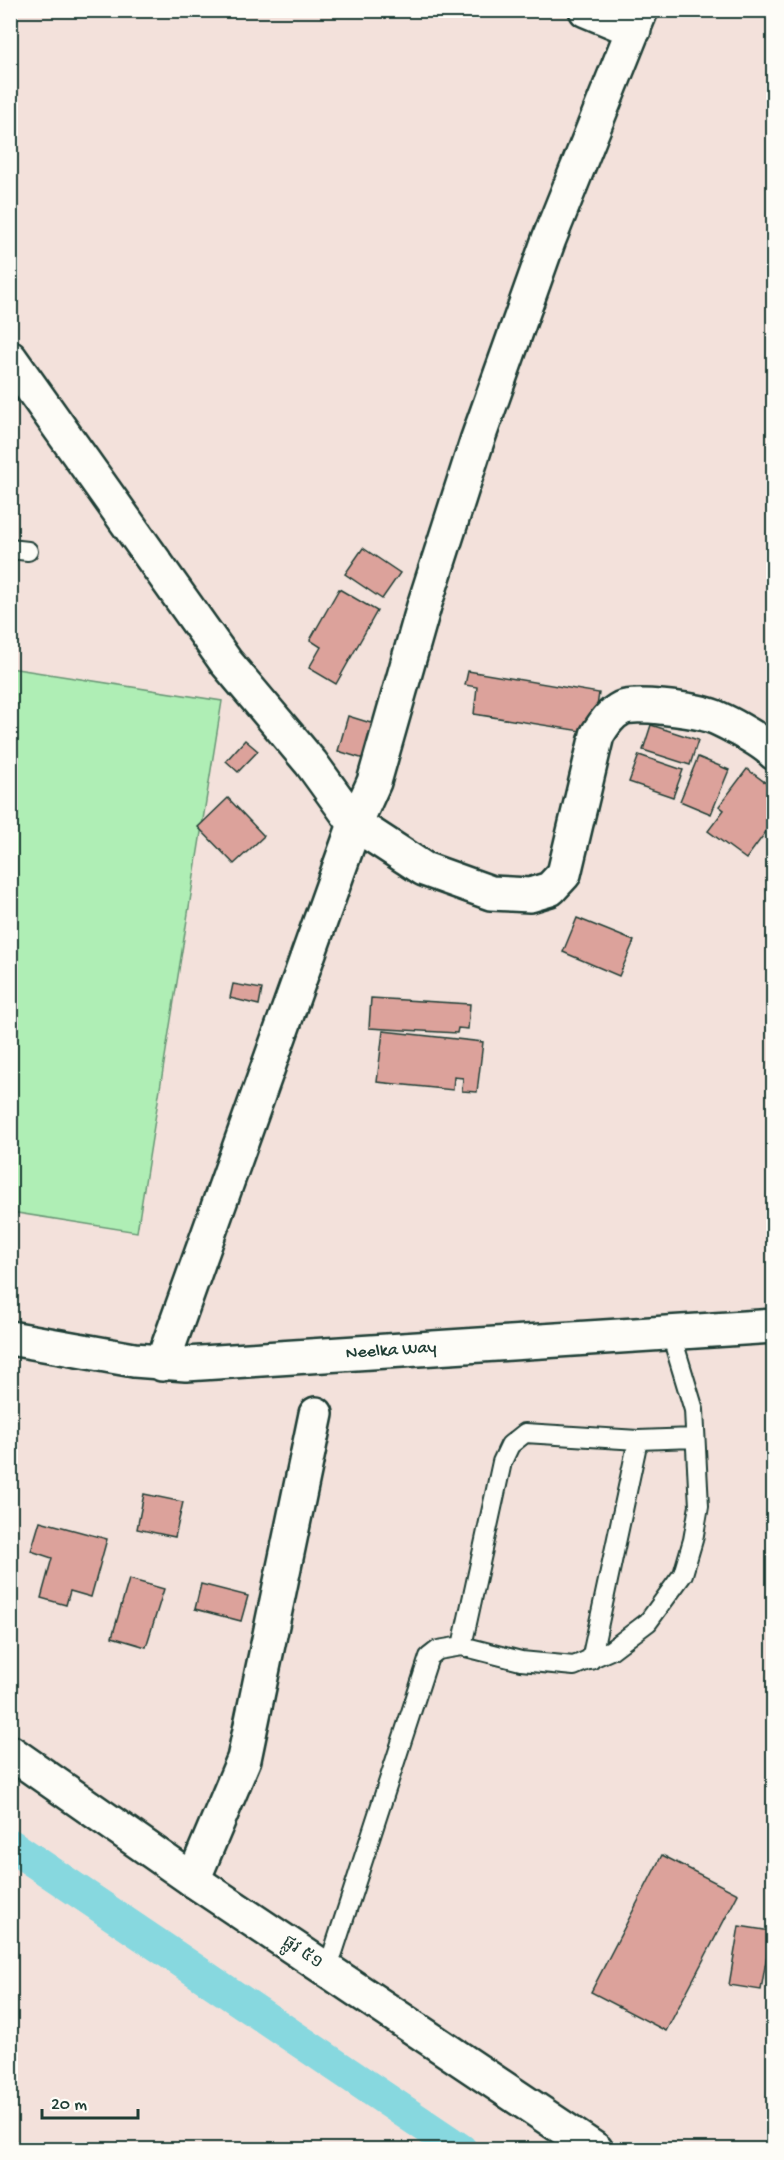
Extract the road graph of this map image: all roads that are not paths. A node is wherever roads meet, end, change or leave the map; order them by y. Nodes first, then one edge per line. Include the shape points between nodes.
1 (586, 10) edge
2 (638, 20) edge
3 (10, 358) edge
4 (774, 753) edge
5 (355, 824) junction
6 (774, 1326) edge
7 (671, 1334) junction
8 (10, 1338) edge
9 (162, 1364) junction
10 (316, 1414) dead end
11 (694, 1438) junction
12 (638, 1440) junction
13 (462, 1646) junction
14 (591, 1660) junction
15 (10, 1752) edge
16 (193, 1880) junction
17 (327, 1971) junction
18 (596, 2150) edge

1 - 2 street
2 - 5 street via 549,239 477,441 424,606 374,782
3 - 5 street via 226,662 311,763
4 - 5 street via 765,744 707,714 624,707 609,718 597,735 564,874 550,889 530,895 491,893 424,869
5 - 9 street
6 - 7 street, Neelka Way
7 - 9 street, Neelka Way
7 - 11 lane via 694,1410
8 - 9 street, Neelka Way
10 - 16 street via 244,1759
11 - 12 lane
11 - 14 lane via 699,1506 683,1574 648,1622
12 - 13 lane via 525,1433 510,1445 502,1462
12 - 14 lane
13 - 14 lane via 521,1661 574,1666
13 - 17 lane via 438,1650 429,1657
15 - 16 street, ផ្លូវ ៥១
16 - 17 street, ផ្លូវ ៥១
17 - 18 street, ផ្លូវ ៥១

